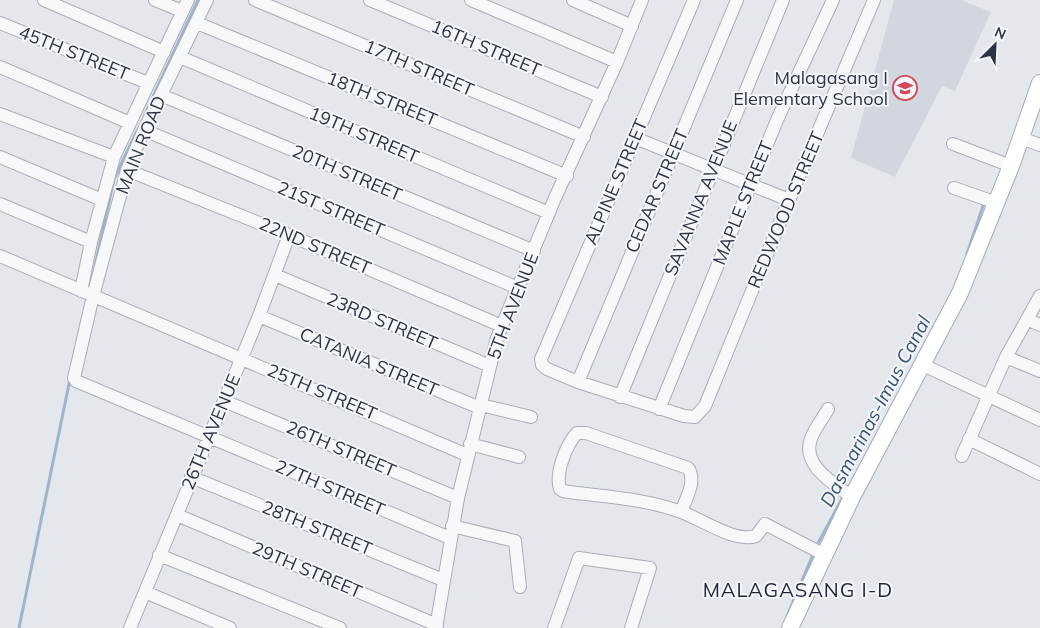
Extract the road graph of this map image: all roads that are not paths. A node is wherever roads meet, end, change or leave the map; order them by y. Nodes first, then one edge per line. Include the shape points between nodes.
1 (44, 0) edge
2 (156, 0) edge
3 (207, 0) edge
4 (255, 0) edge
5 (370, 0) edge
6 (471, 0) edge
7 (572, 0) edge
8 (642, 0) edge
9 (694, 0) edge
10 (737, 0) edge
11 (783, 0) edge
12 (833, 0) edge
13 (874, 0) edge
14 (185, 6) edge
15 (0, 23) edge
16 (197, 23) junction
17 (632, 26) junction
18 (164, 52) junction
19 (180, 57) junction
20 (617, 62) junction
21 (0, 68) edge
22 (148, 83) junction
23 (1040, 83) edge
24 (161, 95) junction
25 (602, 97) junction
26 (0, 114) edge
27 (130, 123) junction
28 (144, 130) junction
29 (584, 136) junction
30 (635, 138) junction
31 (1021, 138) junction
32 (953, 144) dead end
33 (1040, 145) edge
34 (673, 153) junction
35 (0, 157) edge
36 (114, 157) junction
37 (1011, 166) junction
38 (712, 169) junction
39 (127, 170) junction
40 (567, 176) junction
41 (751, 184) junction
42 (954, 188) dead end
43 (102, 200) junction
44 (789, 200) junction
45 (997, 202) junction
46 (0, 204) edge
47 (549, 213) junction
48 (289, 234) junction
49 (91, 242) junction
50 (534, 251) junction
51 (0, 256) edge
52 (275, 275) junction
53 (518, 288) junction
54 (81, 291) junction
55 (93, 296) junction
56 (1040, 296) edge
57 (259, 316) junction
58 (1027, 319) junction
59 (1040, 325) edge
60 (502, 326) junction
61 (241, 357) junction
62 (1006, 357) junction
63 (921, 364) junction
64 (490, 366) junction
65 (1040, 372) edge
66 (578, 382) junction
67 (620, 397) junction
68 (988, 398) junction
69 (224, 401) junction
70 (480, 406) junction
71 (659, 408) junction
72 (828, 409) dead end
73 (531, 417) dead end
74 (1040, 420) edge
75 (209, 438) junction
76 (970, 439) junction
77 (469, 449) junction
78 (962, 456) dead end
79 (519, 457) dead end
80 (1040, 474) edge
81 (191, 477) junction
82 (852, 497) junction
83 (458, 498) junction
84 (681, 512) junction
85 (177, 515) junction
86 (451, 532) junction
87 (823, 554) junction
88 (159, 555) junction
89 (443, 580) junction
90 (520, 587) dead end
91 (145, 592) junction
92 (436, 627) edge
93 (130, 628) edge
94 (230, 628) edge
95 (340, 628) edge
96 (554, 628) edge
97 (632, 628) edge
98 (790, 628) edge

1 - 18 street
2 - 14 street
3 - 16 street, MAIN ROAD
4 - 29 street, 17TH STREET
5 - 25 street, 16TH STREET
6 - 20 street
7 - 17 street
8 - 17 street, 5TH AVENUE
9 - 30 street, ALPINE STREET
10 - 34 street, CEDAR STREET
11 - 38 street, SAVANNA AVENUE
12 - 41 street, MAPLE STREET
13 - 44 street, REDWOOD STREET
14 - 18 street
15 - 22 street, 45TH STREET
16 - 19 street, MAIN ROAD
16 - 40 street, 18TH STREET
17 - 20 street, 5TH AVENUE
18 - 22 street
19 - 24 street, MAIN ROAD
19 - 47 street, 19TH STREET
20 - 25 street, 5TH AVENUE
21 - 27 street
22 - 27 street
23 - 31 main road
24 - 28 street, MAIN ROAD
24 - 50 street, 20TH STREET
25 - 29 street, 5TH AVENUE
26 - 36 street
27 - 36 street
28 - 39 street, MAIN ROAD
28 - 53 street, 21ST STREET
29 - 40 street, 5TH AVENUE
30 - 34 street
30 - 66 street, ALPINE STREET via 542,354 542,365 547,369
31 - 33 street
31 - 37 main road
32 - 37 street
34 - 38 street
34 - 66 street, CEDAR STREET
35 - 43 street
36 - 43 street
37 - 45 main road
38 - 41 street
38 - 67 street, SAVANNA AVENUE
39 - 48 street, 22ND STREET
39 - 55 street, MAIN ROAD
40 - 47 street, 5TH AVENUE
41 - 44 street
41 - 71 street, MAPLE STREET
42 - 45 street
43 - 49 street
44 - 71 street, REDWOOD STREET via 705,406 695,418
45 - 63 main road via 960,293
46 - 49 street
47 - 50 street, 5TH AVENUE
48 - 52 street, 26TH AVENUE
48 - 60 street, 22ND STREET
49 - 54 street
50 - 53 street, 5TH AVENUE
51 - 54 street, 25TH STREET
52 - 57 street, 26TH AVENUE
52 - 64 street, 23RD STREET
53 - 60 street, 5TH AVENUE
54 - 55 street, 25TH STREET
55 - 61 street, 25TH STREET
55 - 75 street, MAIN ROAD via 74,374 76,381
56 - 58 street
57 - 61 street, 26TH AVENUE
57 - 70 street, CATANIA STREET
58 - 59 street
58 - 62 street
60 - 64 street, 5TH AVENUE
61 - 69 street, 26TH AVENUE
61 - 77 street, 25TH STREET
62 - 65 street
62 - 68 street
63 - 68 street
63 - 82 main road
64 - 70 street, 5TH AVENUE
66 - 67 street
67 - 71 street
68 - 74 street
68 - 76 street
69 - 75 street, 26TH AVENUE
69 - 83 street, 26TH STREET
70 - 73 street, CATANIA STREET
70 - 77 street, 5TH AVENUE
72 - 82 street via 811,437 808,448 810,460
75 - 81 street, 26TH AVENUE
75 - 86 street, 27TH STREET
76 - 78 street
76 - 80 street
77 - 79 street, 25TH STREET
77 - 83 street, 5TH AVENUE
81 - 85 street, 26TH AVENUE
81 - 89 street, 28TH STREET
82 - 87 main road
83 - 86 street, 5TH AVENUE
84 - 84 street via 692,481 688,468 586,433 577,433 572,439 558,481 560,489 659,505
84 - 87 street via 740,538 756,536 765,524
85 - 88 street, 26TH AVENUE
85 - 92 street, 29TH STREET
86 - 89 street, 5TH AVENUE
86 - 90 street, 27TH STREET via 515,540
87 - 98 main road
88 - 91 street, 26TH AVENUE
88 - 95 street
89 - 92 street, 5TH AVENUE
91 - 93 street, 26TH AVENUE
91 - 94 street
96 - 97 street via 579,558 650,568

